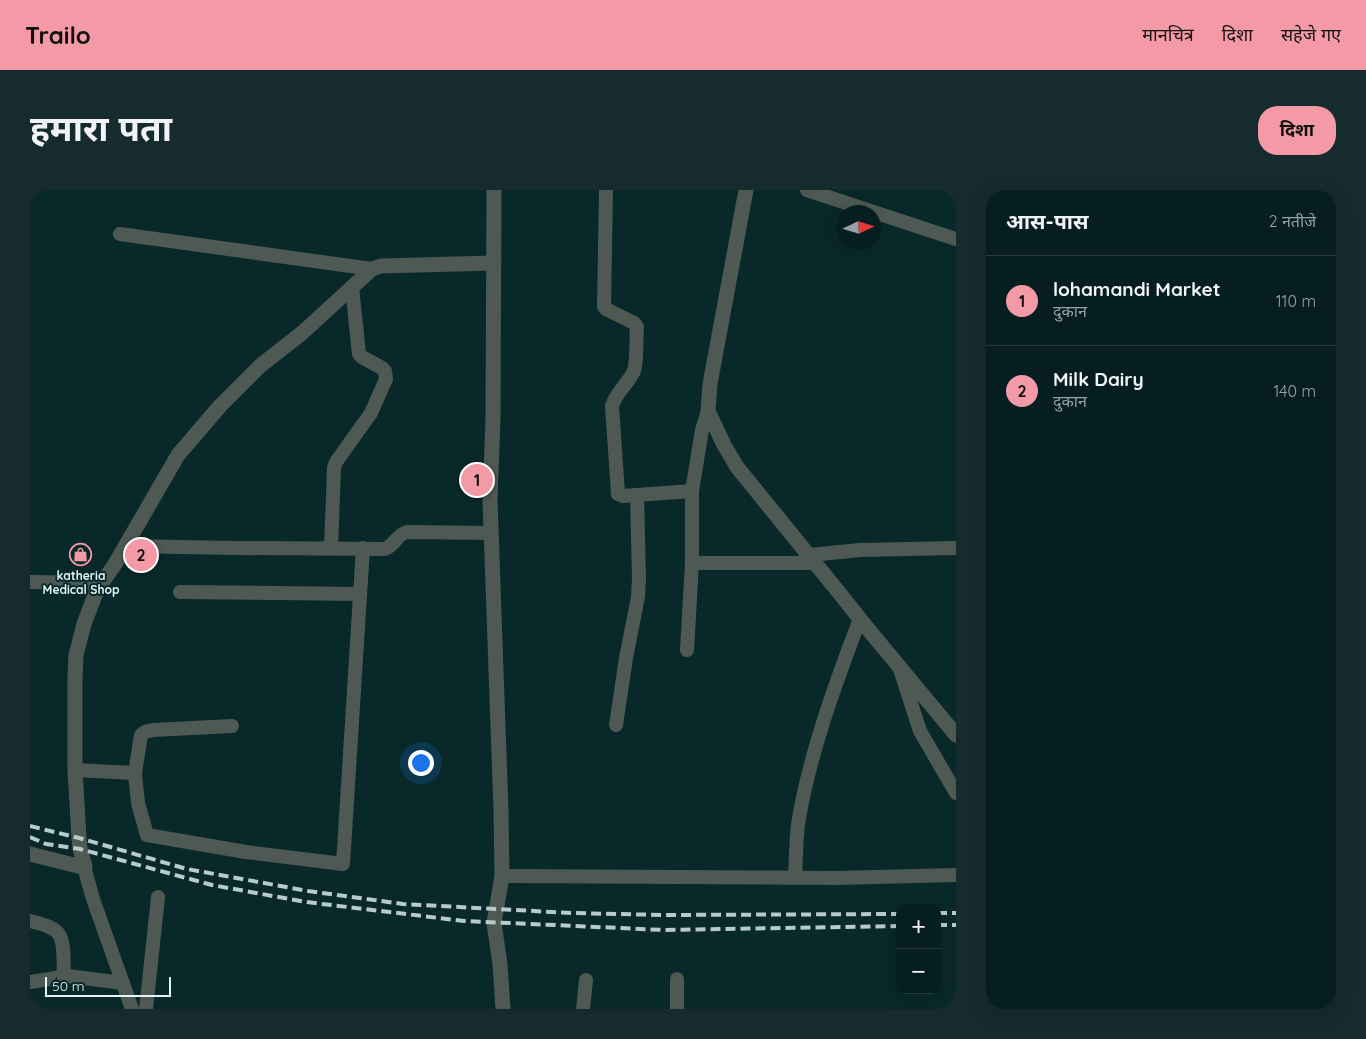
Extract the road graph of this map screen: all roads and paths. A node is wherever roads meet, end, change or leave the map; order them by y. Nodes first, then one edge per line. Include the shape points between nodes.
1 (494, 190) edge
2 (606, 190) edge
3 (746, 190) edge
4 (807, 190) edge
5 (120, 234) dead end
6 (956, 239) edge
7 (494, 264) junction
8 (372, 270) junction
9 (352, 287) junction
10 (708, 411) junction
11 (692, 491) junction
12 (637, 495) junction
13 (491, 533) junction
14 (125, 546) junction
15 (331, 548) junction
16 (363, 548) junction
17 (956, 548) edge
18 (812, 559) junction
19 (692, 563) junction
20 (30, 582) edge
21 (102, 583) junction
22 (180, 592) dead end
23 (360, 594) junction
24 (860, 620) junction
25 (688, 650) dead end
26 (899, 667) junction
27 (616, 725) dead end
28 (232, 726) dead end
29 (956, 735) edge
30 (76, 770) junction
31 (135, 773) junction
32 (956, 793) edge
33 (30, 854) edge
34 (84, 867) junction
35 (956, 875) edge
36 (502, 876) junction
37 (794, 878) junction
38 (158, 897) dead end
39 (30, 921) edge
40 (64, 976) junction
41 (677, 979) dead end
42 (586, 980) dead end
43 (30, 982) edge
44 (123, 983) junction
45 (132, 1009) edge
46 (146, 1009) edge
47 (503, 1009) edge
48 (583, 1009) edge
49 (677, 1009) edge

1 - 7 street
2 - 12 street via 603,303 606,310 637,327 634,369 612,406 618,494
3 - 10 street via 710,384
4 - 6 street
5 - 8 street
7 - 8 street via 381,266
7 - 13 street
8 - 9 street
9 - 14 street via 260,366 220,406 178,455
9 - 15 street via 359,354 382,368 386,380 371,413 334,468
10 - 11 street
10 - 18 street via 737,467
11 - 12 street
11 - 19 street
12 - 27 street via 638,598
13 - 16 street via 407,532 400,534 388,548
13 - 36 street
14 - 15 street
14 - 21 street
15 - 16 street
16 - 23 street
17 - 18 street via 860,550
18 - 19 street
18 - 24 street
19 - 25 street
20 - 21 street
21 - 30 street via 92,600 76,655
22 - 23 street
23 - 31 street via 343,864 246,852 147,834 138,803
24 - 26 street
24 - 37 street via 839,674 805,789
26 - 29 street
26 - 32 street via 920,731
28 - 31 street via 145,732 141,735
30 - 31 street
30 - 34 street via 78,838
33 - 34 street
34 - 44 street
35 - 37 street
36 - 37 street
36 - 47 street via 494,923
38 - 46 street
39 - 40 street via 48,926 60,934
40 - 43 street
40 - 44 street
41 - 49 street
42 - 48 street
44 - 45 street

